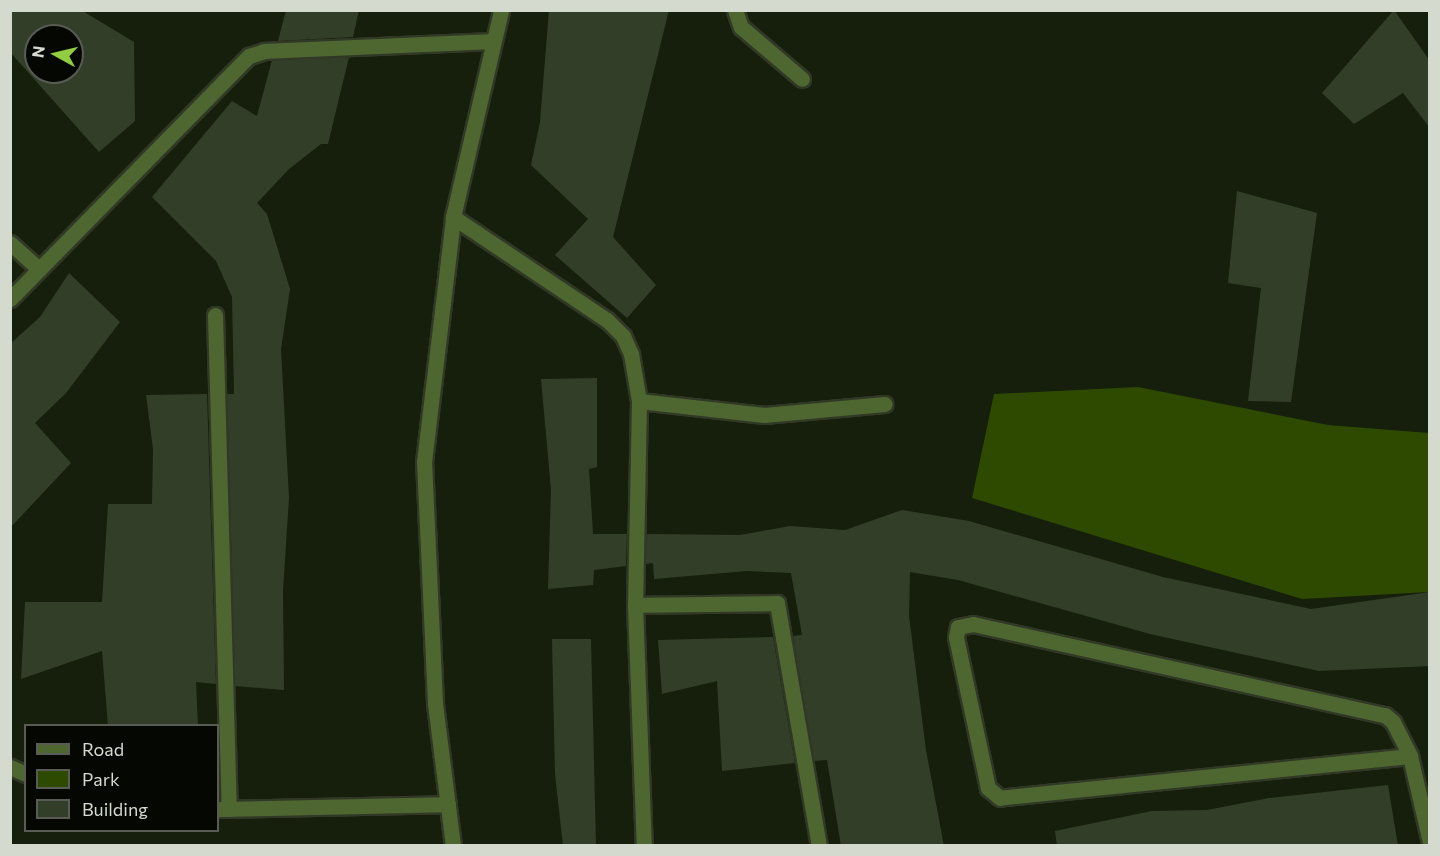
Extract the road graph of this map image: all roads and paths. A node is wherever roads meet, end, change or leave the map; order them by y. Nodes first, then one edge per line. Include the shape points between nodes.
1 (501, 10) edge
2 (735, 10) edge
3 (492, 41) junction
4 (802, 79) dead end
5 (453, 217) junction
6 (10, 243) edge
7 (39, 268) junction
8 (10, 298) edge
9 (215, 315) dead end
10 (639, 401) junction
11 (885, 404) dead end
12 (635, 605) junction
13 (1410, 756) junction
14 (10, 766) edge
15 (24, 773) edge
16 (448, 804) junction
17 (223, 809) edge
18 (1430, 842) edge
19 (453, 846) edge
20 (644, 846) edge
21 (819, 846) edge

1 - 3 street
2 - 4 street via 741,27
3 - 5 street
3 - 7 street via 264,51 249,56
5 - 10 street via 607,320 623,336 631,354
5 - 16 street via 424,462 435,703
6 - 7 street
7 - 8 street
9 - 17 street
10 - 11 street via 764,415
10 - 12 street
12 - 20 street
12 - 21 street via 777,603
13 - 13 street via 999,798 988,788 956,637 958,627 973,624 1374,710 1393,722
13 - 18 street
14 - 15 street
16 - 17 street
16 - 19 street

